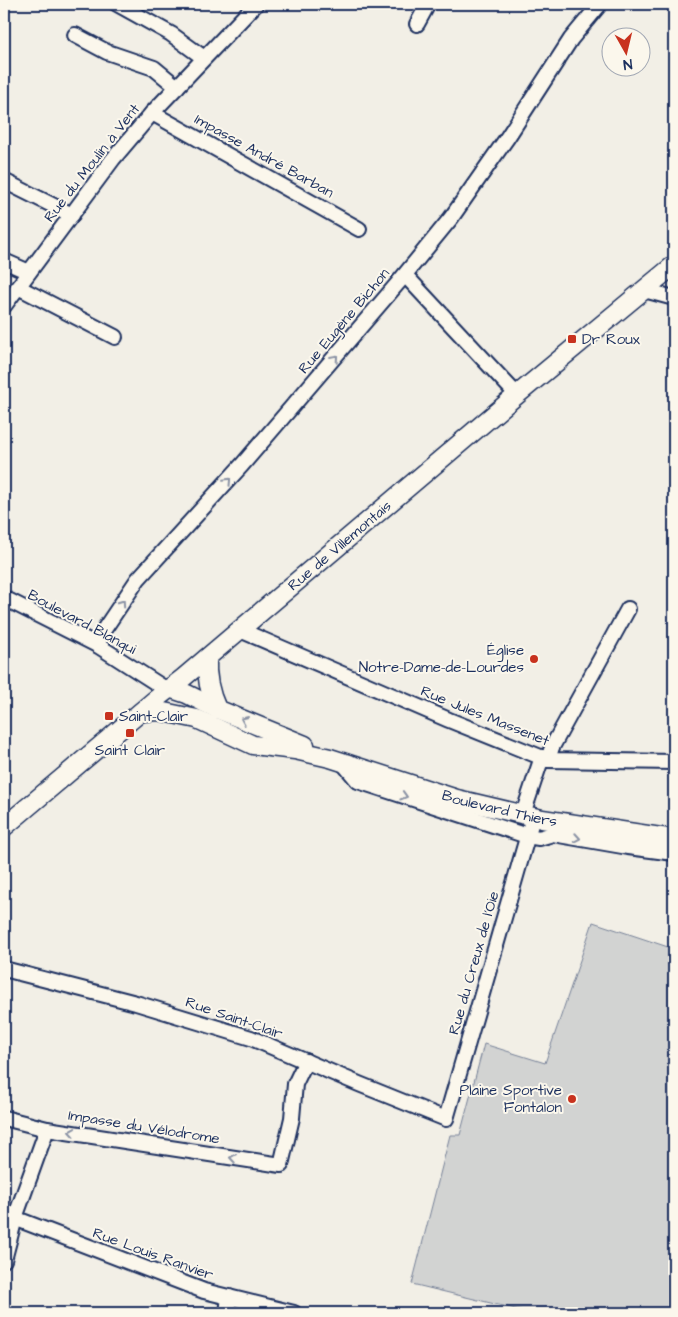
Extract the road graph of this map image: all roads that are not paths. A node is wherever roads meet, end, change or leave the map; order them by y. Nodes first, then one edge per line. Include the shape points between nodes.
1 (117, 4) edge
2 (256, 4) edge
3 (428, 4) edge
4 (600, 4) edge
5 (417, 24) dead end
6 (75, 35) dead end
7 (204, 58) junction
8 (177, 87) junction
9 (152, 113) junction
10 (4, 181) edge
11 (72, 215) junction
12 (359, 230) dead end
13 (4, 261) edge
14 (674, 265) edge
15 (29, 272) junction
16 (405, 275) junction
17 (18, 287) junction
18 (644, 290) junction
19 (674, 298) edge
20 (4, 306) edge
21 (115, 337) dead end
22 (517, 395) junction
23 (4, 598) edge
24 (628, 608) dead end
25 (240, 630) junction
26 (97, 645) junction
27 (207, 658) junction
28 (169, 688) junction
29 (217, 709) junction
30 (141, 712) junction
31 (197, 719) junction
32 (545, 758) junction
33 (337, 760) junction
34 (674, 762) edge
35 (528, 815) junction
36 (4, 826) edge
37 (527, 836) junction
38 (674, 839) edge
39 (674, 853) edge
40 (4, 968) edge
41 (306, 1061) junction
42 (4, 1118) edge
43 (446, 1119) joint
44 (47, 1128) junction
45 (9, 1216) edge
46 (4, 1260) edge
47 (229, 1297) junction
48 (227, 1313) edge
49 (294, 1313) edge

1 - 7 street via 171,34
2 - 7 street, Rue du Moulin à Vent
3 - 5 street
4 - 16 street, Rue Eugène Bichon via 571,39 451,218
6 - 8 street via 115,55 154,68
7 - 8 street, Rue du Moulin à Vent
8 - 9 street, Rue du Moulin à Vent
9 - 11 street, Rue du Moulin à Vent
9 - 12 street, Impasse André Barban
10 - 11 street
11 - 15 street, Rue du Moulin à Vent
13 - 15 street
14 - 18 main road, Rue de Villemontais
15 - 17 street, Rue du Moulin à Vent
16 - 22 street
26 -> 16 street, Rue Eugène Bichon via 102,631 138,579 242,465
17 - 20 street, Rue du Moulin à Vent
17 - 21 street
18 - 19 street
18 - 22 main road, Rue de Villemontais
22 - 25 main road, Rue de Villemontais
23 - 26 street, Boulevard Blanqui
24 - 32 street, Rue du Creux de l'Oie
25 - 27 main road, Rue de Villemontais
25 - 32 street, Rue Jules Massenet
26 - 28 street, Boulevard Blanqui via 164,688
27 - 28 main road, Rue de Villemontais
27 - 29 main road via 208,685
28 - 29 main road, Boulevard Thiers
28 - 30 main road, Rue de Villemontais
28 - 31 main road, Boulevard Thiers via 180,704
33 -> 29 main road, Boulevard Thiers
30 - 31 main road, Boulevard Thiers via 159,711
30 - 36 main road, Rue de Villemontais
31 - 33 main road, Boulevard Thiers via 253,745
32 - 34 street, Rue Jules Massenet
32 - 35 street, Rue du Creux de l'Oie
33 - 35 main road, Boulevard Thiers via 457,799
33 -> 37 street via 358,782
35 - 37 street, Rue du Creux de l'Oie
35 - 38 main road, Boulevard Thiers
37 -> 39 street via 539,838 553,834
37 - 43 street, Rue du Creux de l'Oie
40 - 41 street, Rue Saint-Clair via 180,1016 251,1038
41 - 43 street, Rue Saint-Clair
41 -> 44 street, Impasse du Vélodrome via 296,1084 281,1165
42 - 44 street, Impasse du Vélodrome
44 - 45 street
45 - 46 street
45 - 47 street, Rue Louis Ranvier via 204,1291
47 - 48 street
47 - 49 street, Rue Louis Ranvier

